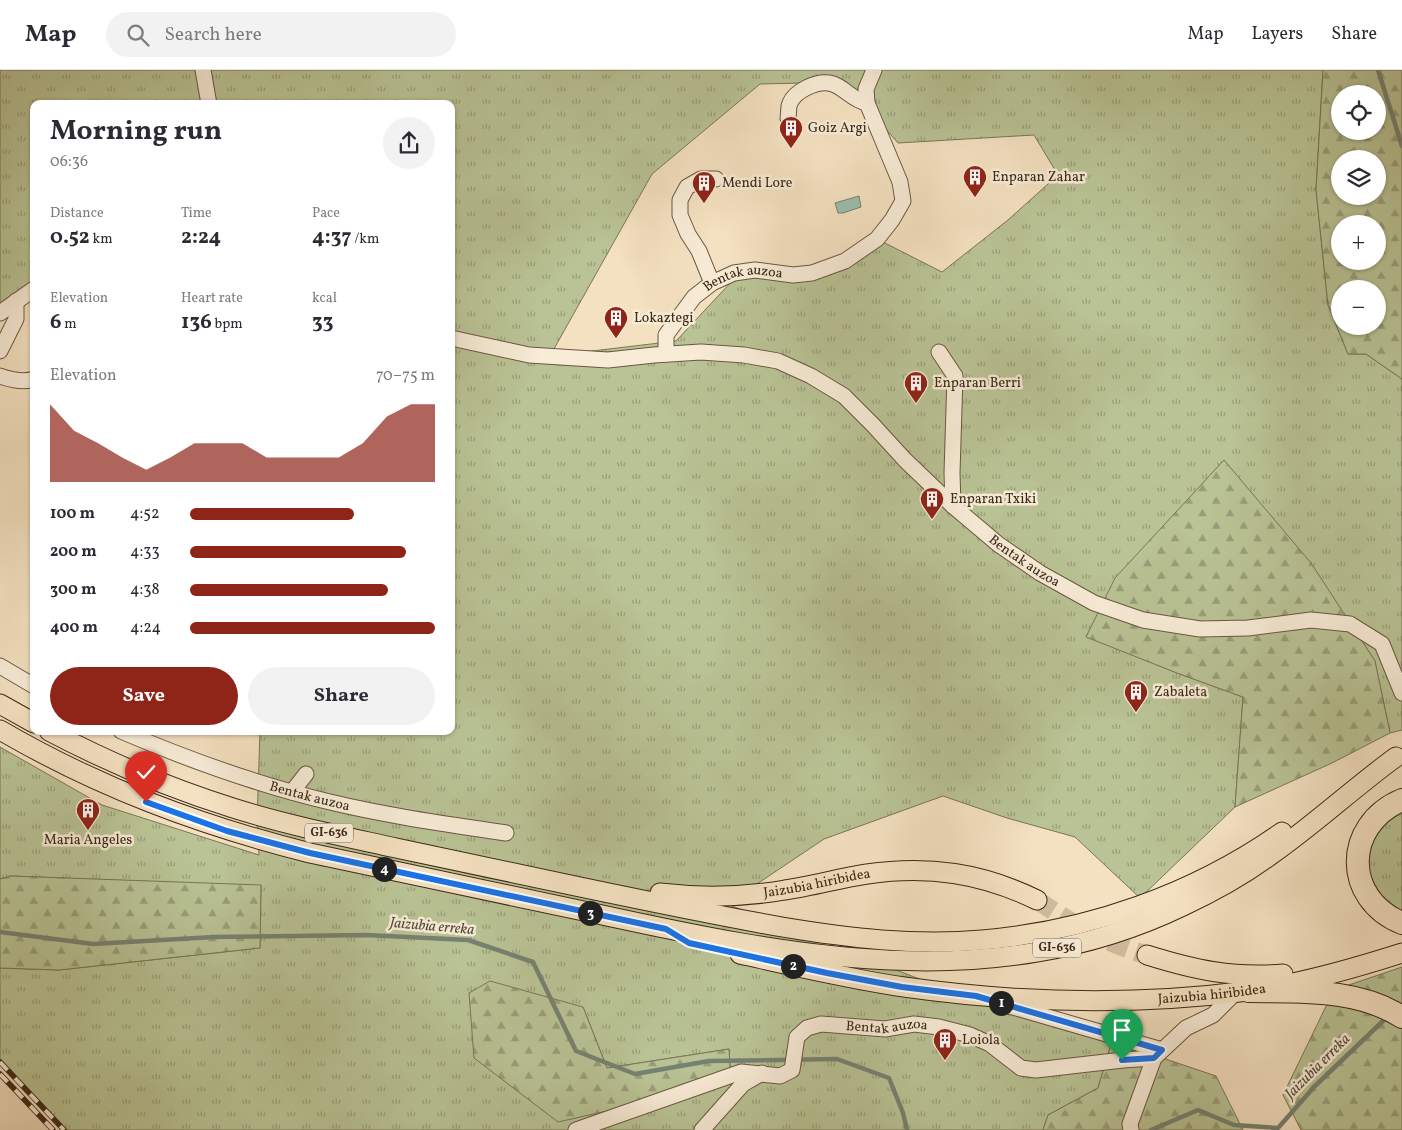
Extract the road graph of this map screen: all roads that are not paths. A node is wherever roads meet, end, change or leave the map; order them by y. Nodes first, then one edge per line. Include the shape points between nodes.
1 (203, 70) edge
2 (874, 70) edge
3 (208, 100) edge
4 (867, 102) junction
5 (788, 118) dead end
6 (716, 179) dead end
7 (712, 283) junction
8 (30, 292) edge
9 (16, 301) junction
10 (0, 313) edge
11 (455, 339) edge
12 (0, 351) edge
13 (938, 352) dead end
14 (666, 354) junction
15 (0, 376) edge
16 (30, 381) edge
17 (953, 506) junction
18 (0, 666) edge
19 (30, 684) edge
20 (1402, 693) edge
21 (0, 704) edge
22 (30, 721) edge
23 (0, 730) edge
24 (57, 735) edge
25 (131, 735) edge
26 (1399, 755) edge
27 (306, 774) dead end
28 (292, 792) junction
29 (1402, 800) edge
30 (506, 833) dead end
31 (621, 895) junction
32 (1037, 900) tunnel mouth
33 (1402, 923) edge
34 (666, 929) junction
35 (1402, 952) edge
36 (1147, 955) tunnel mouth
37 (1243, 991) junction
38 (976, 996) junction
39 (1402, 1017) edge
40 (1158, 1054) junction
41 (762, 1073) junction
42 (576, 1130) edge
43 (702, 1130) edge
44 (1130, 1130) edge

1 - 3 street
2 - 4 street via 866,89
4 - 5 street via 857,101 829,83 811,86 796,93 789,104
4 - 7 street, Bentak auzoa via 900,182 903,202 882,233 845,261 812,274 755,270 734,273
6 - 7 street via 701,179 687,187 680,200 680,215
7 - 14 street, Bentak auzoa via 694,297 666,335
8 - 9 street
9 - 10 street
9 - 12 street via 16,319
11 - 14 street, Bentak auzoa via 529,355 608,360
13 - 17 street via 955,376
14 - 17 street, Bentak auzoa via 744,355 778,361 811,376 844,396
15 - 16 street
17 - 20 street, Bentak auzoa via 998,544 1040,573 1094,603 1143,620 1200,629 1248,628 1312,620 1350,624 1382,644
18 - 19 street
21 - 22 main road
23 - 34 main road, GI-636 via 106,785 227,831 310,853
24 - 31 main road, GI-636 via 154,780 273,820
25 - 28 street, Bentak auzoa via 227,773
26 - 31 main road, GI-636 via 1341,790 1262,846 1204,878 1112,915 1048,931 965,941 881,941 723,917
26 - 34 main road, GI-636 via 1269,857 1218,888 1149,921 1050,950 982,960 913,962 766,946
27 - 28 street
28 - 30 street, Bentak auzoa via 401,817
29 - 33 highway via 1382,811 1367,828 1358,850 1358,874 1367,896 1382,913
31 - 32 main road, Jaizubia hiribidea via 651,892 702,897 734,896 866,874 928,870 988,880
34 - 38 main road, Jaizubia hiribidea via 689,943 827,973
35 - 36 main road, Jaizubia hiribidea via 1296,973 1254,976 1205,971
35 - 37 main road, Jaizubia hiribidea via 1362,966
37 - 38 main road, Jaizubia hiribidea via 1095,1002
37 - 39 highway via 1313,992 1366,999
37 - 40 street via 1213,1015 1186,1028
38 - 40 street
40 - 41 street, Bentak auzoa via 1036,1070 1021,1068 990,1044 970,1035 939,1027 914,1024 885,1029 821,1024 807,1028 798,1037 792,1070 780,1076
40 - 44 street
41 - 42 street, Bentak auzoa via 741,1072
41 - 43 street via 743,1084

